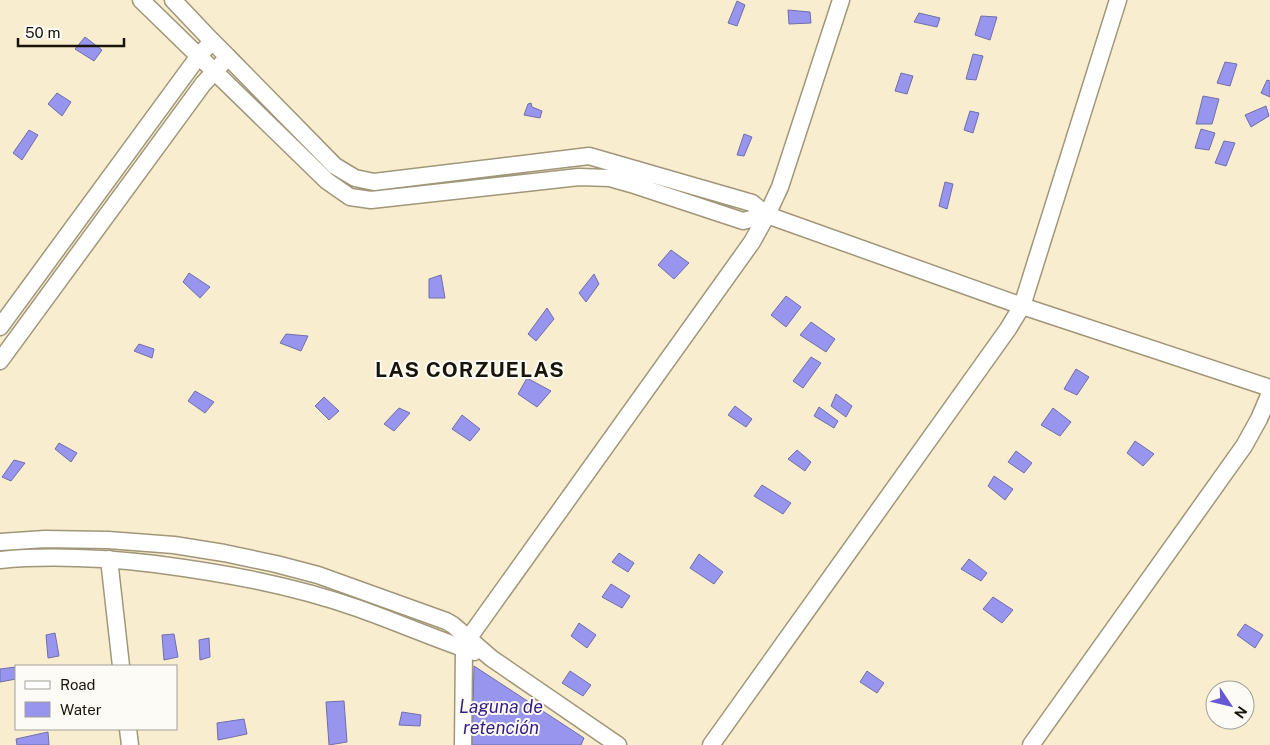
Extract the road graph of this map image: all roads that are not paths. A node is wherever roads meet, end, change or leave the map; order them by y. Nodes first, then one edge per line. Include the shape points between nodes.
1 (141, 0) edge
2 (174, 0) edge
3 (841, 0) edge
4 (1118, 0) edge
5 (212, 41) junction
6 (198, 57) junction
7 (228, 57) junction
8 (214, 72) junction
9 (767, 215) junction
10 (1022, 306) junction
11 (0, 327) edge
12 (0, 360) edge
13 (1270, 388) edge
14 (1270, 393) edge
15 (0, 542) edge
16 (109, 559) junction
17 (0, 560) edge
18 (466, 644) junction
19 (121, 665) edge
20 (128, 730) edge
21 (130, 745) edge
22 (463, 745) edge
23 (618, 745) edge
24 (711, 745) edge
25 (1031, 745) edge

1 - 6 street
2 - 5 street
3 - 9 street via 780,187
4 - 10 street
5 - 6 street
5 - 7 street
6 - 8 street
6 - 11 street
7 - 8 street
7 - 9 street via 335,166 355,178 374,182 589,156 752,203
8 - 9 street via 327,181 350,197 371,200 579,177 610,178 743,221
8 - 12 street
9 - 10 street
9 - 18 street via 752,242
10 - 13 street
10 - 24 street
14 - 25 street via 1244,446
15 - 18 street via 108,540 174,545 276,564 318,575 446,621 453,625
16 - 17 street
16 - 18 street via 251,579 358,608
16 - 19 street
18 - 22 street
18 - 23 street
20 - 21 street

